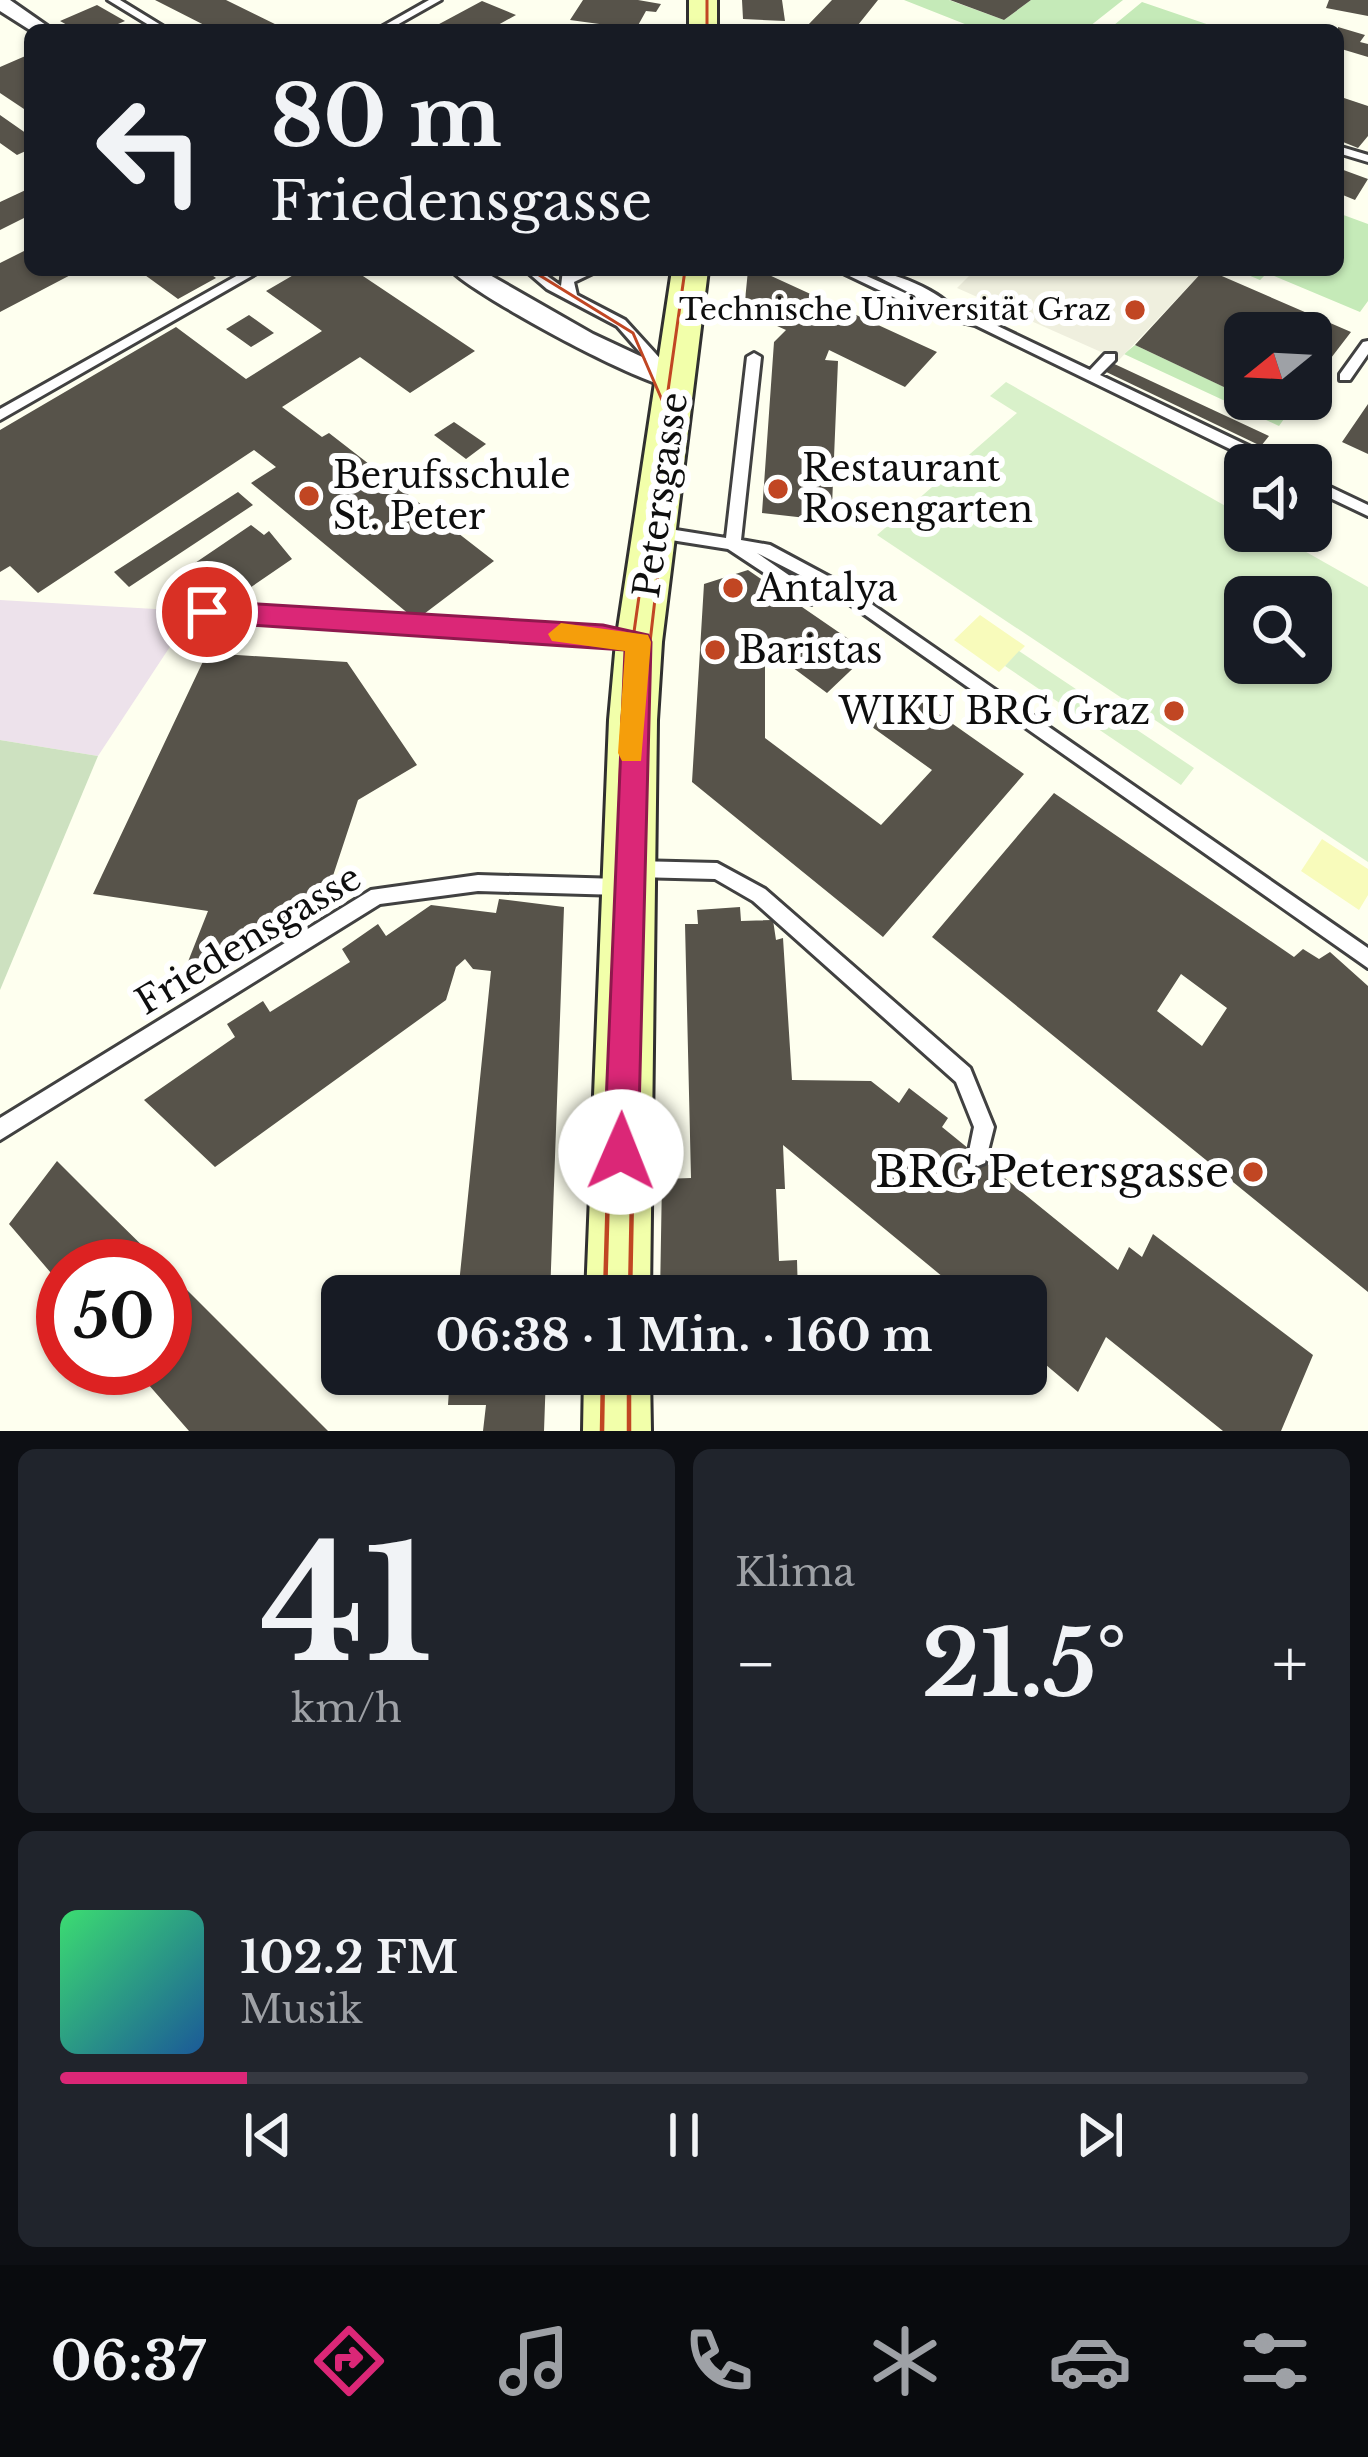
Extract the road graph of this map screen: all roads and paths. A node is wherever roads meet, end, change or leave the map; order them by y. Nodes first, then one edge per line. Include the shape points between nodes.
1 (113, 0) edge
2 (436, 0) edge
3 (0, 1) edge
4 (34, 24) edge
5 (154, 24) edge
6 (392, 24) edge
7 (245, 276) edge
8 (473, 276) edge
9 (540, 276) edge
10 (570, 276) edge
11 (690, 276) edge
12 (856, 276) edge
13 (884, 276) edge
14 (572, 297) junction
15 (950, 311) junction
16 (1368, 345) edge
17 (754, 357) dead end
18 (1110, 357) dead end
19 (1093, 375) junction
20 (1345, 377) dead end
21 (676, 383) junction
22 (0, 415) edge
23 (1233, 444) edge
24 (1332, 493) edge
25 (1368, 511) edge
26 (654, 533) junction
27 (734, 545) junction
28 (811, 598) dead end
29 (182, 630) dead end
30 (638, 642) junction
31 (627, 877) junction
32 (1368, 959) edge
33 (0, 1130) edge
34 (979, 1156) dead end
35 (618, 1275) edge
36 (617, 1395) edge
37 (617, 1431) edge

1 - 5 lane
2 - 6 lane
3 - 4 street
7 - 22 lane
8 - 21 street
9 - 14 lane
10 - 14 lane
11 - 21 main road, Petersgasse
12 - 15 lane
13 - 15 lane
14 - 21 lane via 621,323
15 - 19 lane
16 - 20 lane
17 - 27 lane
18 - 19 lane
19 - 23 lane
21 - 26 main road, Petersgasse
24 - 25 lane
26 - 27 lane
26 - 30 main road, Petersgasse
27 - 28 lane
27 - 32 lane via 765,549 845,592
29 - 30 lane via 207,612
30 - 31 main road, Petersgasse
31 - 33 lane, Friedensgasse via 376,896
31 - 34 lane, Friedensgasse via 717,871 759,895 963,1075 984,1127
31 - 35 main road, Petersgasse
36 - 37 main road

